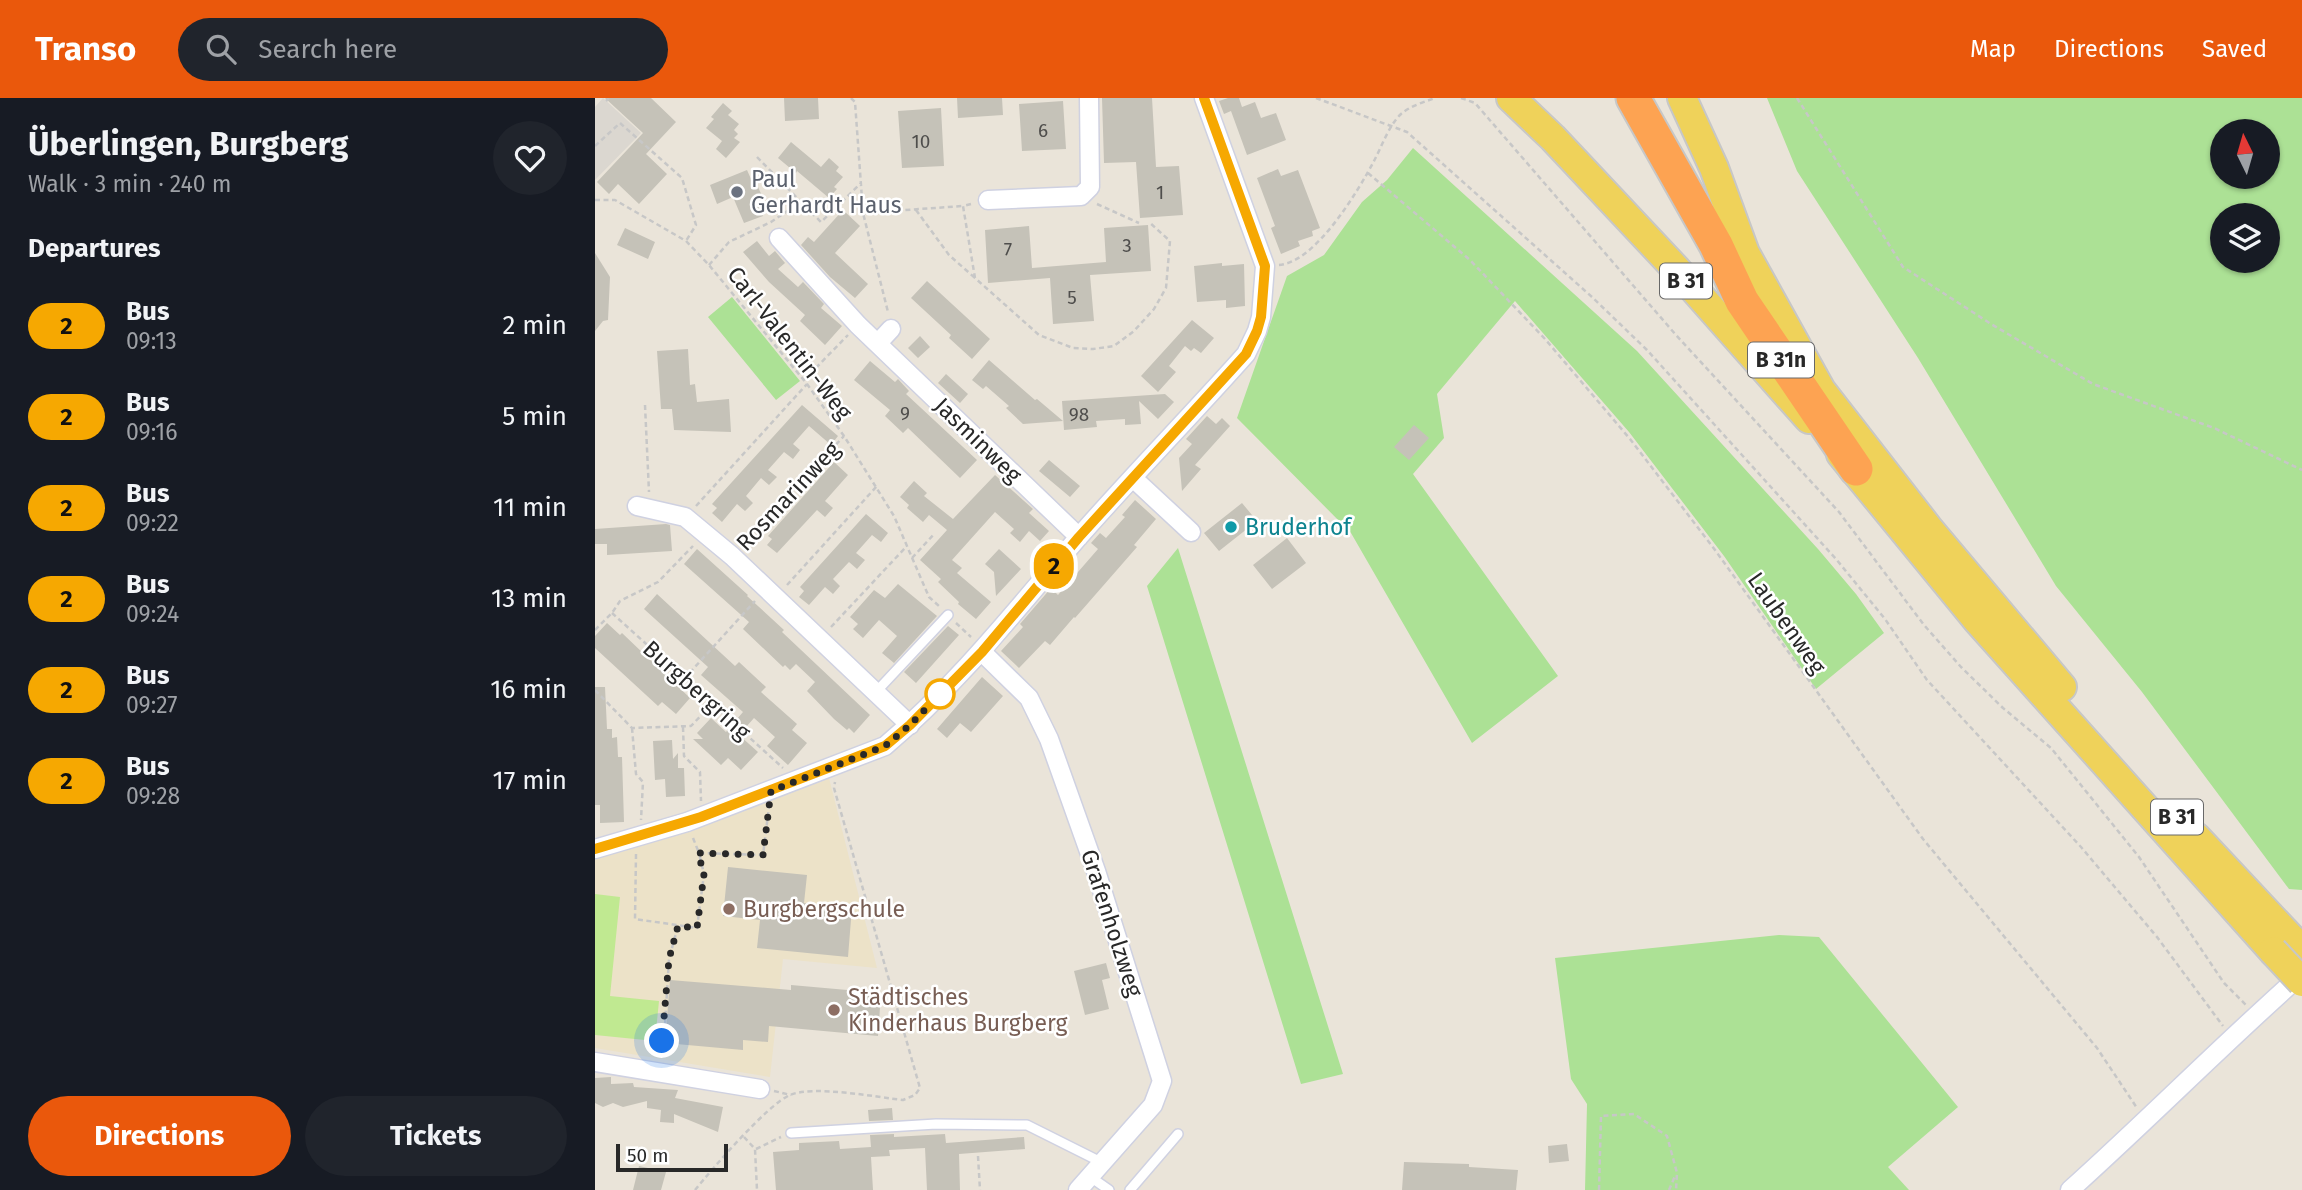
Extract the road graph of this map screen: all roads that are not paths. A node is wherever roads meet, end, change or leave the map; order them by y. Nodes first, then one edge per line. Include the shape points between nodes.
1 (1089, 98) edge
2 (1204, 98) edge
3 (1511, 98) edge
4 (1633, 98) edge
5 (1682, 98) edge
6 (988, 200) road end
7 (779, 238) dead end
8 (1716, 245) junction
9 (891, 329) road end
10 (878, 343) junction
11 (1821, 390) junction
12 (1856, 469) junction
13 (1134, 478) junction
14 (643, 507) road end
15 (1191, 532) dead end
16 (1079, 537) junction
17 (948, 615) road end
18 (983, 651) junction
19 (875, 693) junction
20 (910, 725) junction
21 (598, 848) edge
22 (2288, 946) edge
23 (2302, 974) edge
24 (2302, 982) edge
25 (595, 1062) edge
26 (760, 1089) dead end
27 (791, 1133) road end
28 (1178, 1134) dead end
29 (1101, 1162) junction
30 (1084, 1183) edge
31 (1109, 1190) edge
32 (1130, 1190) edge
33 (2070, 1190) edge

1 - 6 street via 1090,187 1081,196
2 - 13 street via 1265,266 1261,317 1246,354
3 - 12 main road, B 31 via 1668,261
4 - 8 highway, B 31n
5 - 11 main road, B 31 via 1745,253
7 - 10 street, Jasminweg
8 - 11 highway, B 31n
8 - 12 highway, B 31n via 1742,301
9 - 10 street
10 - 16 street, Jasminweg
11 - 22 main road, B 31 via 2067,694
12 - 22 main road, B 31 via 1978,621
13 - 15 street
13 - 16 street
14 - 19 street, Rosmarinweg via 685,517 705,533
16 - 18 street
17 - 19 lane
18 - 20 street
18 - 29 street, Grafenholzweg via 1030,698 1049,739 1163,1081 1153,1105
19 - 20 street, Rosmarinweg
20 - 21 street via 885,746 771,791
22 - 24 main road, B 31, bridge
23 - 33 street
25 - 26 street
27 - 29 lane via 936,1124 1027,1125
28 - 32 lane
29 - 30 street, Grafenholzweg
30 - 31 lane

